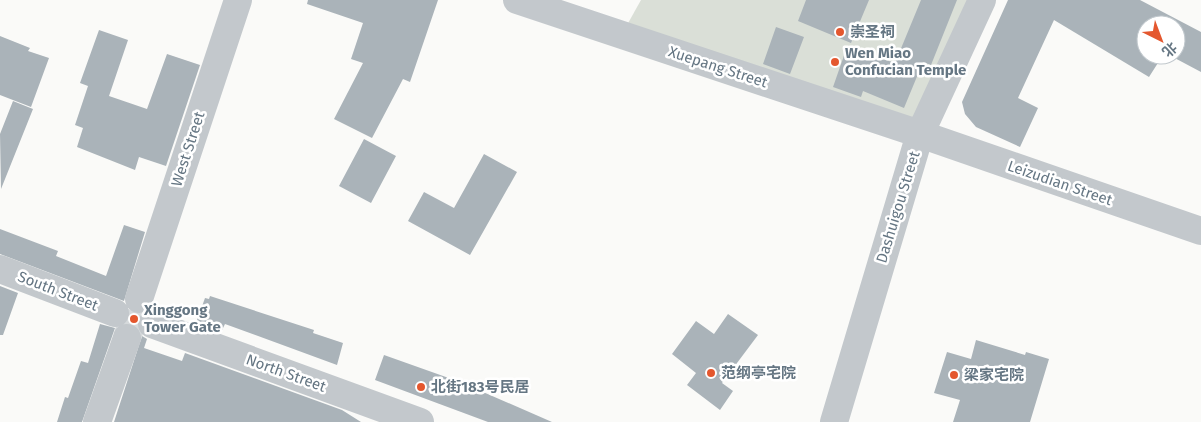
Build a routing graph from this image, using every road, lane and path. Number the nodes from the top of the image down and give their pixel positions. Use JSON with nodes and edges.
{"nodes":[{"id":1,"x":238,"y":0,"type":"edge"},
{"id":2,"x":517,"y":0,"type":"edge"},
{"id":3,"x":982,"y":0,"type":"edge"},
{"id":4,"x":920,"y":134,"type":"junction"},
{"id":5,"x":1201,"y":231,"type":"edge"},
{"id":6,"x":0,"y":269,"type":"edge"},
{"id":7,"x":139,"y":299,"type":"tunnel mouth"},
{"id":8,"x":116,"y":313,"type":"dead end"},
{"id":9,"x":152,"y":324,"type":"dead end"},
{"id":10,"x":127,"y":338,"type":"tunnel mouth"},
{"id":11,"x":96,"y":422,"type":"edge"},
{"id":12,"x":420,"y":422,"type":"edge"},
{"id":13,"x":834,"y":422,"type":"edge"}],
"edges":[{"from":1,"to":7,"type":"street","name":"West Street"},
{"from":2,"to":4,"type":"street","name":"Xuepang Street"},
{"from":3,"to":4,"type":"street","name":"Dashuigou Street"},
{"from":4,"to":5,"type":"street","name":"Leizudian Street"},
{"from":4,"to":13,"type":"street","name":"Dashuigou Street"},
{"from":6,"to":8,"type":"street","name":"South Street"},
{"from":9,"to":12,"type":"street","name":"North Street"},
{"from":10,"to":11,"type":"street"}]}
